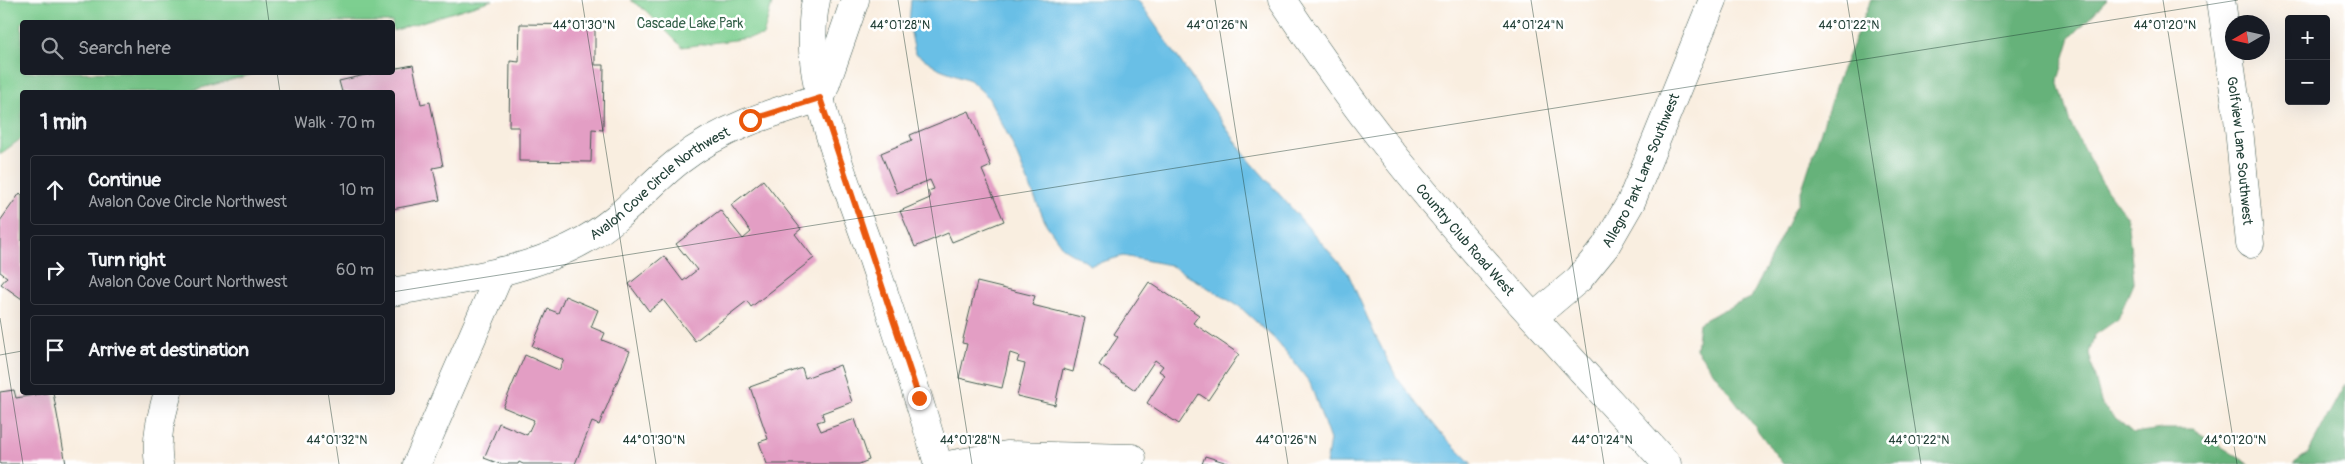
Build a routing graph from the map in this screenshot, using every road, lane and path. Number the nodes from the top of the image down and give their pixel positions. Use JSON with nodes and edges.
{"nodes":[{"id":1,"x":816,"y":0,"type":"edge"},
{"id":2,"x":855,"y":0,"type":"edge"},
{"id":3,"x":1282,"y":0,"type":"edge"},
{"id":4,"x":1713,"y":0,"type":"edge"},
{"id":5,"x":2221,"y":0,"type":"edge"},
{"id":6,"x":820,"y":98,"type":"junction"},
{"id":7,"x":2250,"y":244,"type":"dead end"},
{"id":8,"x":501,"y":271,"type":"junction"},
{"id":9,"x":395,"y":291,"type":"edge"},
{"id":10,"x":1534,"y":317,"type":"junction"},
{"id":11,"x":167,"y":395,"type":"edge"},
{"id":12,"x":1132,"y":458,"type":"dead end"},
{"id":13,"x":159,"y":464,"type":"edge"},
{"id":14,"x":417,"y":464,"type":"edge"},
{"id":15,"x":938,"y":464,"type":"edge"},
{"id":16,"x":952,"y":464,"type":"edge"},
{"id":17,"x":1667,"y":464,"type":"edge"}],
"edges":[{"from":1,"to":6,"type":"street"},
{"from":2,"to":6,"type":"street"},
{"from":3,"to":10,"type":"street","name":"Country Club Road West"},
{"from":4,"to":10,"type":"street","name":"Allegro Park Lane Southwest"},
{"from":5,"to":7,"type":"street","name":"Golfview Lane Southwest"},
{"from":6,"to":8,"type":"street","name":"Avalon Cove Circle Northwest"},
{"from":6,"to":15,"type":"street"},
{"from":8,"to":9,"type":"street","name":"Avalon Cove Circle Northwest"},
{"from":8,"to":14,"type":"street"},
{"from":10,"to":17,"type":"street","name":"Country Club Road West"},
{"from":11,"to":13,"type":"street"},
{"from":12,"to":16,"type":"street"}]}
